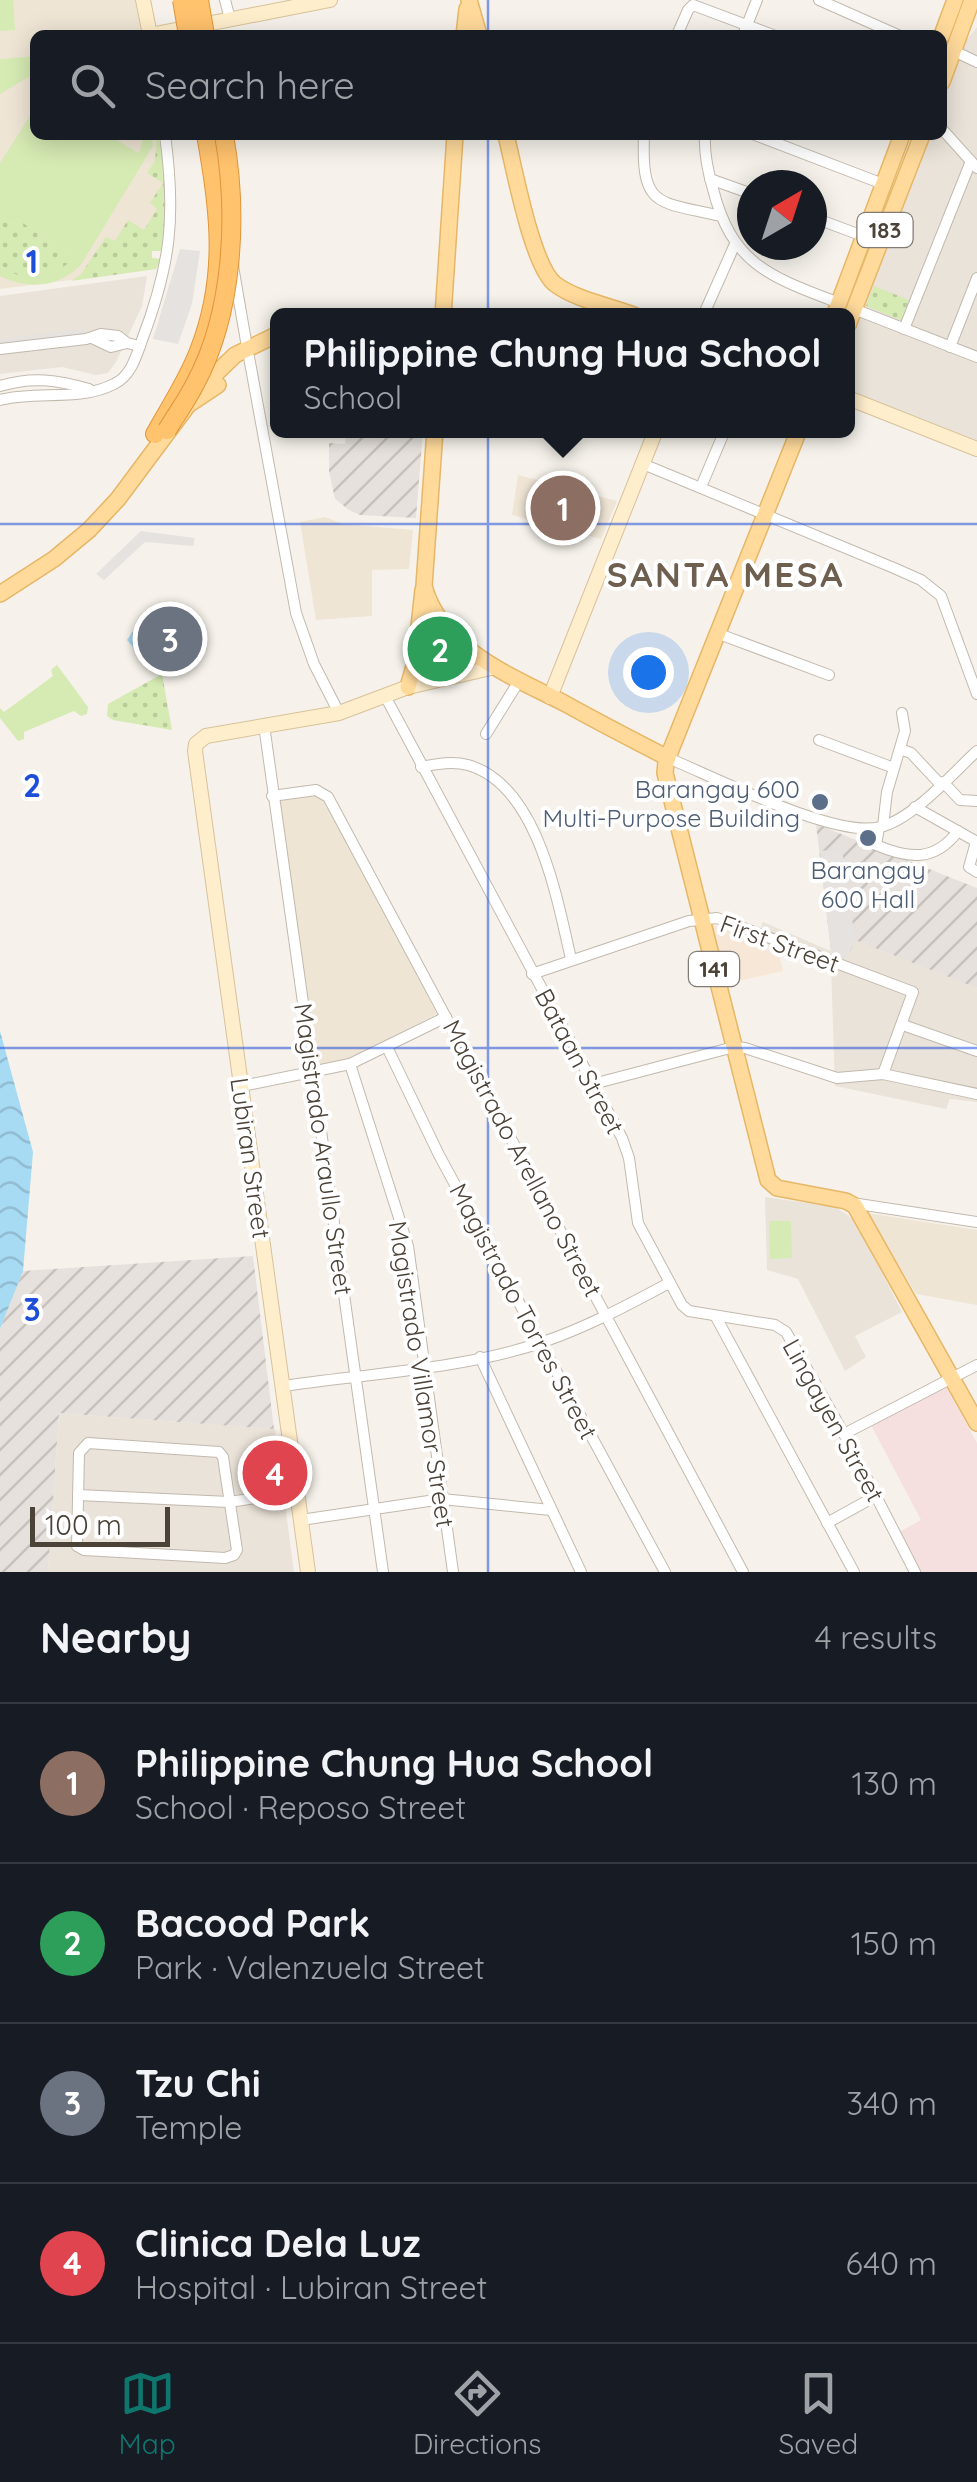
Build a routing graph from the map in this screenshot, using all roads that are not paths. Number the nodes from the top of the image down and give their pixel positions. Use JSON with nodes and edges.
{"nodes":[{"id":1,"x":143,"y":0,"type":"edge"},
{"id":2,"x":182,"y":0,"type":"edge"},
{"id":3,"x":198,"y":0,"type":"edge"},
{"id":4,"x":225,"y":0,"type":"edge"},
{"id":5,"x":330,"y":0,"type":"edge"},
{"id":6,"x":468,"y":0,"type":"edge"},
{"id":7,"x":757,"y":0,"type":"edge"},
{"id":8,"x":819,"y":0,"type":"edge"},
{"id":9,"x":944,"y":0,"type":"edge"},
{"id":10,"x":955,"y":0,"type":"edge"},
{"id":11,"x":972,"y":0,"type":"edge"},
{"id":12,"x":712,"y":5,"type":"edge"},
{"id":13,"x":977,"y":11,"type":"edge"},
{"id":14,"x":230,"y":19,"type":"junction"},
{"id":15,"x":945,"y":27,"type":"edge"},
{"id":16,"x":963,"y":28,"type":"junction"},
{"id":17,"x":149,"y":30,"type":"edge"},
{"id":18,"x":175,"y":30,"type":"edge"},
{"id":19,"x":187,"y":30,"type":"edge"},
{"id":20,"x":204,"y":30,"type":"edge"},
{"id":21,"x":465,"y":30,"type":"edge"},
{"id":22,"x":477,"y":30,"type":"edge"},
{"id":23,"x":679,"y":30,"type":"edge"},
{"id":24,"x":745,"y":30,"type":"edge"},
{"id":25,"x":887,"y":30,"type":"edge"},
{"id":26,"x":954,"y":51,"type":"junction"},
{"id":27,"x":977,"y":62,"type":"edge"},
{"id":28,"x":947,"y":69,"type":"edge"},
{"id":29,"x":947,"y":134,"type":"edge"},
{"id":30,"x":166,"y":140,"type":"edge"},
{"id":31,"x":207,"y":140,"type":"edge"},
{"id":32,"x":225,"y":140,"type":"edge"},
{"id":33,"x":455,"y":140,"type":"edge"},
{"id":34,"x":507,"y":140,"type":"edge"},
{"id":35,"x":644,"y":140,"type":"edge"},
{"id":36,"x":706,"y":140,"type":"edge"},
{"id":37,"x":768,"y":140,"type":"edge"},
{"id":38,"x":897,"y":140,"type":"edge"},
{"id":39,"x":920,"y":140,"type":"edge"},
{"id":40,"x":974,"y":164,"type":"edge"},
{"id":41,"x":710,"y":178,"type":"junction"},
{"id":42,"x":883,"y":184,"type":"junction"},
{"id":43,"x":737,"y":188,"type":"edge"},
{"id":44,"x":221,"y":196,"type":"dead end"},
{"id":45,"x":720,"y":216,"type":"junction"},
{"id":46,"x":827,"y":223,"type":"edge"},
{"id":47,"x":863,"y":236,"type":"junction"},
{"id":48,"x":735,"y":244,"type":"junction"},
{"id":49,"x":977,"y":278,"type":"edge"},
{"id":50,"x":444,"y":308,"type":"edge"},
{"id":51,"x":614,"y":308,"type":"edge"},
{"id":52,"x":707,"y":308,"type":"edge"},
{"id":53,"x":840,"y":308,"type":"edge"},
{"id":54,"x":842,"y":308,"type":"edge"},
{"id":55,"x":842,"y":308,"type":"edge"},
{"id":56,"x":855,"y":313,"type":"edge"},
{"id":57,"x":904,"y":330,"type":"junction"},
{"id":58,"x":270,"y":339,"type":"edge"},
{"id":59,"x":270,"y":345,"type":"edge"},
{"id":60,"x":140,"y":346,"type":"junction"},
{"id":61,"x":950,"y":347,"type":"junction"},
{"id":62,"x":0,"y":349,"type":"edge"},
{"id":63,"x":248,"y":352,"type":"junction"},
{"id":64,"x":977,"y":357,"type":"edge"},
{"id":65,"x":0,"y":386,"type":"edge"},
{"id":66,"x":94,"y":391,"type":"junction"},
{"id":67,"x":0,"y":400,"type":"edge"},
{"id":68,"x":855,"y":401,"type":"edge"},
{"id":69,"x":193,"y":407,"type":"junction"},
{"id":70,"x":435,"y":438,"type":"edge"},
{"id":71,"x":653,"y":438,"type":"edge"},
{"id":72,"x":721,"y":438,"type":"edge"},
{"id":73,"x":796,"y":438,"type":"edge"},
{"id":74,"x":977,"y":449,"type":"edge"},
{"id":75,"x":643,"y":464,"type":"junction"},
{"id":76,"x":701,"y":488,"type":"junction"},
{"id":77,"x":765,"y":514,"type":"junction"},
{"id":78,"x":424,"y":586,"type":"junction"},
{"id":79,"x":0,"y":594,"type":"edge"},
{"id":80,"x":718,"y":634,"type":"junction"},
{"id":81,"x":494,"y":668,"type":"junction"},
{"id":82,"x":829,"y":675,"type":"dead end"},
{"id":83,"x":519,"y":681,"type":"junction"},
{"id":84,"x":408,"y":686,"type":"junction"},
{"id":85,"x":977,"y":694,"type":"edge"},
{"id":86,"x":385,"y":696,"type":"junction"},
{"id":87,"x":550,"y":696,"type":"junction"},
{"id":88,"x":339,"y":713,"type":"junction"},
{"id":89,"x":902,"y":713,"type":"dead end"},
{"id":90,"x":264,"y":726,"type":"junction"},
{"id":91,"x":486,"y":734,"type":"dead end"},
{"id":92,"x":819,"y":740,"type":"dead end"},
{"id":93,"x":900,"y":749,"type":"junction"},
{"id":94,"x":977,"y":752,"type":"edge"},
{"id":95,"x":668,"y":758,"type":"junction"},
{"id":96,"x":421,"y":767,"type":"junction"},
{"id":97,"x":894,"y":768,"type":"junction"},
{"id":98,"x":942,"y":783,"type":"junction"},
{"id":99,"x":272,"y":796,"type":"junction"},
{"id":100,"x":977,"y":801,"type":"edge"},
{"id":101,"x":915,"y":807,"type":"junction"},
{"id":102,"x":881,"y":827,"type":"junction"},
{"id":103,"x":958,"y":830,"type":"junction"},
{"id":104,"x":977,"y":842,"type":"edge"},
{"id":105,"x":977,"y":872,"type":"edge"},
{"id":106,"x":701,"y":919,"type":"junction"},
{"id":107,"x":572,"y":959,"type":"junction"},
{"id":108,"x":532,"y":974,"type":"junction"},
{"id":109,"x":446,"y":1017,"type":"junction"},
{"id":110,"x":903,"y":1026,"type":"junction"},
{"id":111,"x":387,"y":1047,"type":"junction"},
{"id":112,"x":734,"y":1047,"type":"junction"},
{"id":113,"x":977,"y":1052,"type":"edge"},
{"id":114,"x":350,"y":1064,"type":"junction"},
{"id":115,"x":313,"y":1073,"type":"junction"},
{"id":116,"x":883,"y":1074,"type":"junction"},
{"id":117,"x":594,"y":1084,"type":"junction"},
{"id":118,"x":242,"y":1086,"type":"junction"},
{"id":119,"x":977,"y":1094,"type":"edge"},
{"id":120,"x":852,"y":1203,"type":"junction"},
{"id":121,"x":977,"y":1222,"type":"edge"},
{"id":122,"x":669,"y":1282,"type":"junction"},
{"id":123,"x":608,"y":1316,"type":"junction"},
{"id":124,"x":716,"y":1317,"type":"junction"},
{"id":125,"x":541,"y":1343,"type":"junction"},
{"id":126,"x":480,"y":1358,"type":"junction"},
{"id":127,"x":977,"y":1365,"type":"edge"},
{"id":128,"x":426,"y":1366,"type":"junction"},
{"id":129,"x":358,"y":1376,"type":"junction"},
{"id":130,"x":951,"y":1376,"type":"junction"},
{"id":131,"x":283,"y":1386,"type":"junction"},
{"id":132,"x":977,"y":1423,"type":"edge"},
{"id":133,"x":844,"y":1434,"type":"junction"},
{"id":134,"x":298,"y":1492,"type":"junction"},
{"id":135,"x":78,"y":1495,"type":"junction"},
{"id":136,"x":876,"y":1496,"type":"junction"},
{"id":137,"x":442,"y":1499,"type":"junction"},
{"id":138,"x":230,"y":1502,"type":"junction"},
{"id":139,"x":373,"y":1508,"type":"junction"},
{"id":140,"x":551,"y":1510,"type":"junction"},
{"id":141,"x":301,"y":1520,"type":"junction"},
{"id":142,"x":827,"y":1523,"type":"junction"},
{"id":143,"x":308,"y":1572,"type":"edge"},
{"id":144,"x":383,"y":1572,"type":"edge"},
{"id":145,"x":453,"y":1572,"type":"edge"},
{"id":146,"x":581,"y":1572,"type":"edge"},
{"id":147,"x":665,"y":1572,"type":"edge"},
{"id":148,"x":743,"y":1572,"type":"edge"},
{"id":149,"x":854,"y":1572,"type":"edge"},
{"id":150,"x":916,"y":1572,"type":"edge"}],
"edges":[{"from":1,"to":17,"type":"main road"},
{"from":2,"to":19,"type":"highway","bridge":true},
{"from":3,"to":20,"type":"highway","bridge":true},
{"from":4,"to":14,"type":"street"},
{"from":5,"to":14,"type":"main road"},
{"from":6,"to":21,"type":"main road"},
{"from":6,"to":22,"type":"main road"},
{"from":7,"to":24,"type":"street"},
{"from":8,"to":25,"type":"street"},
{"from":9,"to":15,"type":"main road"},
{"from":10,"to":15,"type":"main road"},
{"from":11,"to":16,"type":"main road"},
{"from":12,"to":23,"type":"street"},
{"from":12,"to":24,"type":"street"},
{"from":13,"to":16,"type":"main road"},
{"from":14,"to":18,"type":"main road"},
{"from":16,"to":26,"type":"main road"},
{"from":26,"to":27,"type":"street"},
{"from":26,"to":28,"type":"main road"},
{"from":29,"to":40,"type":"street"},
{"from":30,"to":60,"type":"street"},
{"from":31,"to":32,"type":"highway","bridge":true},
{"from":33,"to":50,"type":"main road"},
{"from":34,"to":51,"type":"main road"},
{"from":35,"to":45,"type":"street"},
{"from":36,"to":41,"type":"street"},
{"from":37,"to":42,"type":"street"},
{"from":38,"to":42,"type":"main road","number":"183"},
{"from":39,"to":54,"type":"main road","number":"183"},
{"from":40,"to":57,"type":"street"},
{"from":41,"to":43,"type":"street"},
{"from":41,"to":45,"type":"street"},
{"from":42,"to":47,"type":"main road","number":"183"},
{"from":44,"to":63,"type":"street"},
{"from":45,"to":48,"type":"street"},
{"from":46,"to":47,"type":"street"},
{"from":47,"to":55,"type":"main road","number":"183"},
{"from":48,"to":52,"type":"street"},
{"from":48,"to":53,"type":"street"},
{"from":49,"to":61,"type":"street"},
{"from":56,"to":57,"type":"street"},
{"from":57,"to":61,"type":"street"},
{"from":58,"to":63,"type":"main road"},
{"from":59,"to":63,"type":"main road"},
{"from":60,"to":62,"type":"street"},
{"from":60,"to":66,"type":"street"},
{"from":61,"to":64,"type":"street"},
{"from":63,"to":69,"type":"main road"},
{"from":63,"to":69,"type":"main road"},
{"from":63,"to":88,"type":"street"},
{"from":65,"to":66,"type":"street"},
{"from":66,"to":67,"type":"street"},
{"from":68,"to":74,"type":"main road"},
{"from":69,"to":79,"type":"main road"},
{"from":70,"to":78,"type":"main road"},
{"from":71,"to":75,"type":"main road"},
{"from":72,"to":76,"type":"street"},
{"from":73,"to":77,"type":"main road"},
{"from":75,"to":76,"type":"street"},
{"from":75,"to":87,"type":"main road"},
{"from":76,"to":77,"type":"street"},
{"from":77,"to":80,"type":"main road"},
{"from":77,"to":85,"type":"street"},
{"from":78,"to":81,"type":"main road"},
{"from":78,"to":84,"type":"main road"},
{"from":80,"to":82,"type":"street"},
{"from":80,"to":95,"type":"main road"},
{"from":81,"to":83,"type":"main road"},
{"from":81,"to":84,"type":"main road"},
{"from":83,"to":87,"type":"main road"},
{"from":83,"to":91,"type":"street"},
{"from":84,"to":86,"type":"main road"},
{"from":86,"to":88,"type":"main road"},
{"from":86,"to":96,"type":"street","name":"Bataan Street"},
{"from":87,"to":95,"type":"main road"},
{"from":88,"to":90,"type":"main road"},
{"from":89,"to":93,"type":"street"},
{"from":90,"to":99,"type":"street","name":"Magistrado Araullo Street"},
{"from":90,"to":118,"type":"main road","name":"Lubiran Street"},
{"from":92,"to":97,"type":"street"},
{"from":93,"to":97,"type":"street"},
{"from":93,"to":98,"type":"street"},
{"from":94,"to":98,"type":"street"},
{"from":95,"to":102,"type":"street"},
{"from":95,"to":106,"type":"main road","number":"141"},
{"from":96,"to":107,"type":"street"},
{"from":96,"to":108,"type":"street","name":"Bataan Street"},
{"from":97,"to":102,"type":"street"},
{"from":98,"to":100,"type":"street"},
{"from":98,"to":101,"type":"street"},
{"from":99,"to":109,"type":"street","name":"Magistrado Arellano Street"},
{"from":99,"to":115,"type":"street","name":"Magistrado Araullo Street"},
{"from":101,"to":102,"type":"street"},
{"from":101,"to":103,"type":"street"},
{"from":102,"to":103,"type":"street"},
{"from":103,"to":104,"type":"street"},
{"from":104,"to":105,"type":"street"},
{"from":106,"to":107,"type":"street","name":"First Street"},
{"from":106,"to":110,"type":"street","name":"First Street"},
{"from":106,"to":112,"type":"main road","number":"141"},
{"from":107,"to":108,"type":"street","name":"First Street"},
{"from":108,"to":117,"type":"street","name":"Bataan Street"},
{"from":109,"to":111,"type":"street"},
{"from":109,"to":123,"type":"street","name":"Magistrado Arellano Street"},
{"from":110,"to":113,"type":"street"},
{"from":110,"to":116,"type":"street"},
{"from":111,"to":114,"type":"street"},
{"from":111,"to":125,"type":"street","name":"Magistrado Torres Street"},
{"from":112,"to":116,"type":"street"},
{"from":112,"to":117,"type":"street"},
{"from":112,"to":120,"type":"main road","number":"141"},
{"from":114,"to":115,"type":"street"},
{"from":114,"to":128,"type":"street","name":"Magistrado Villamor Street"},
{"from":115,"to":118,"type":"street"},
{"from":115,"to":129,"type":"street","name":"Magistrado Araullo Street"},
{"from":116,"to":119,"type":"street"},
{"from":117,"to":122,"type":"street","name":"Bataan Street"},
{"from":118,"to":131,"type":"main road","name":"Lubiran Street"},
{"from":120,"to":121,"type":"street"},
{"from":120,"to":130,"type":"main road"},
{"from":122,"to":123,"type":"street"},
{"from":122,"to":124,"type":"street","name":"Bataan Street"},
{"from":123,"to":125,"type":"street"},
{"from":123,"to":148,"type":"street","name":"Magistrado Arellano Street"},
{"from":124,"to":133,"type":"street","name":"Lingayen Street"},
{"from":124,"to":142,"type":"street"},
{"from":125,"to":126,"type":"street"},
{"from":125,"to":147,"type":"street","name":"Magistrado Torres Street"},
{"from":126,"to":128,"type":"street"},
{"from":126,"to":140,"type":"street"},
{"from":127,"to":130,"type":"street"},
{"from":128,"to":129,"type":"street"},
{"from":128,"to":137,"type":"street","name":"Magistrado Villamor Street"},
{"from":129,"to":131,"type":"street"},
{"from":129,"to":139,"type":"street","name":"Magistrado Araullo Street"},
{"from":130,"to":132,"type":"main road"},
{"from":130,"to":133,"type":"street"},
{"from":131,"to":134,"type":"main road","name":"Lubiran Street"},
{"from":133,"to":136,"type":"street","name":"Lingayen Street"},
{"from":134,"to":138,"type":"street"},
{"from":134,"to":141,"type":"main road","name":"Lubiran Street"},
{"from":135,"to":138,"type":"street"},
{"from":135,"to":138,"type":"street"},
{"from":135,"to":138,"type":"street"},
{"from":136,"to":142,"type":"street"},
{"from":136,"to":150,"type":"street","name":"Lingayen Street"},
{"from":137,"to":139,"type":"street"},
{"from":137,"to":140,"type":"street"},
{"from":137,"to":145,"type":"street","name":"Magistrado Villamor Street"},
{"from":139,"to":141,"type":"street"},
{"from":139,"to":144,"type":"street","name":"Magistrado Araullo Street"},
{"from":140,"to":146,"type":"street"},
{"from":141,"to":143,"type":"main road","name":"Lubiran Street"},
{"from":142,"to":149,"type":"street"}]}
